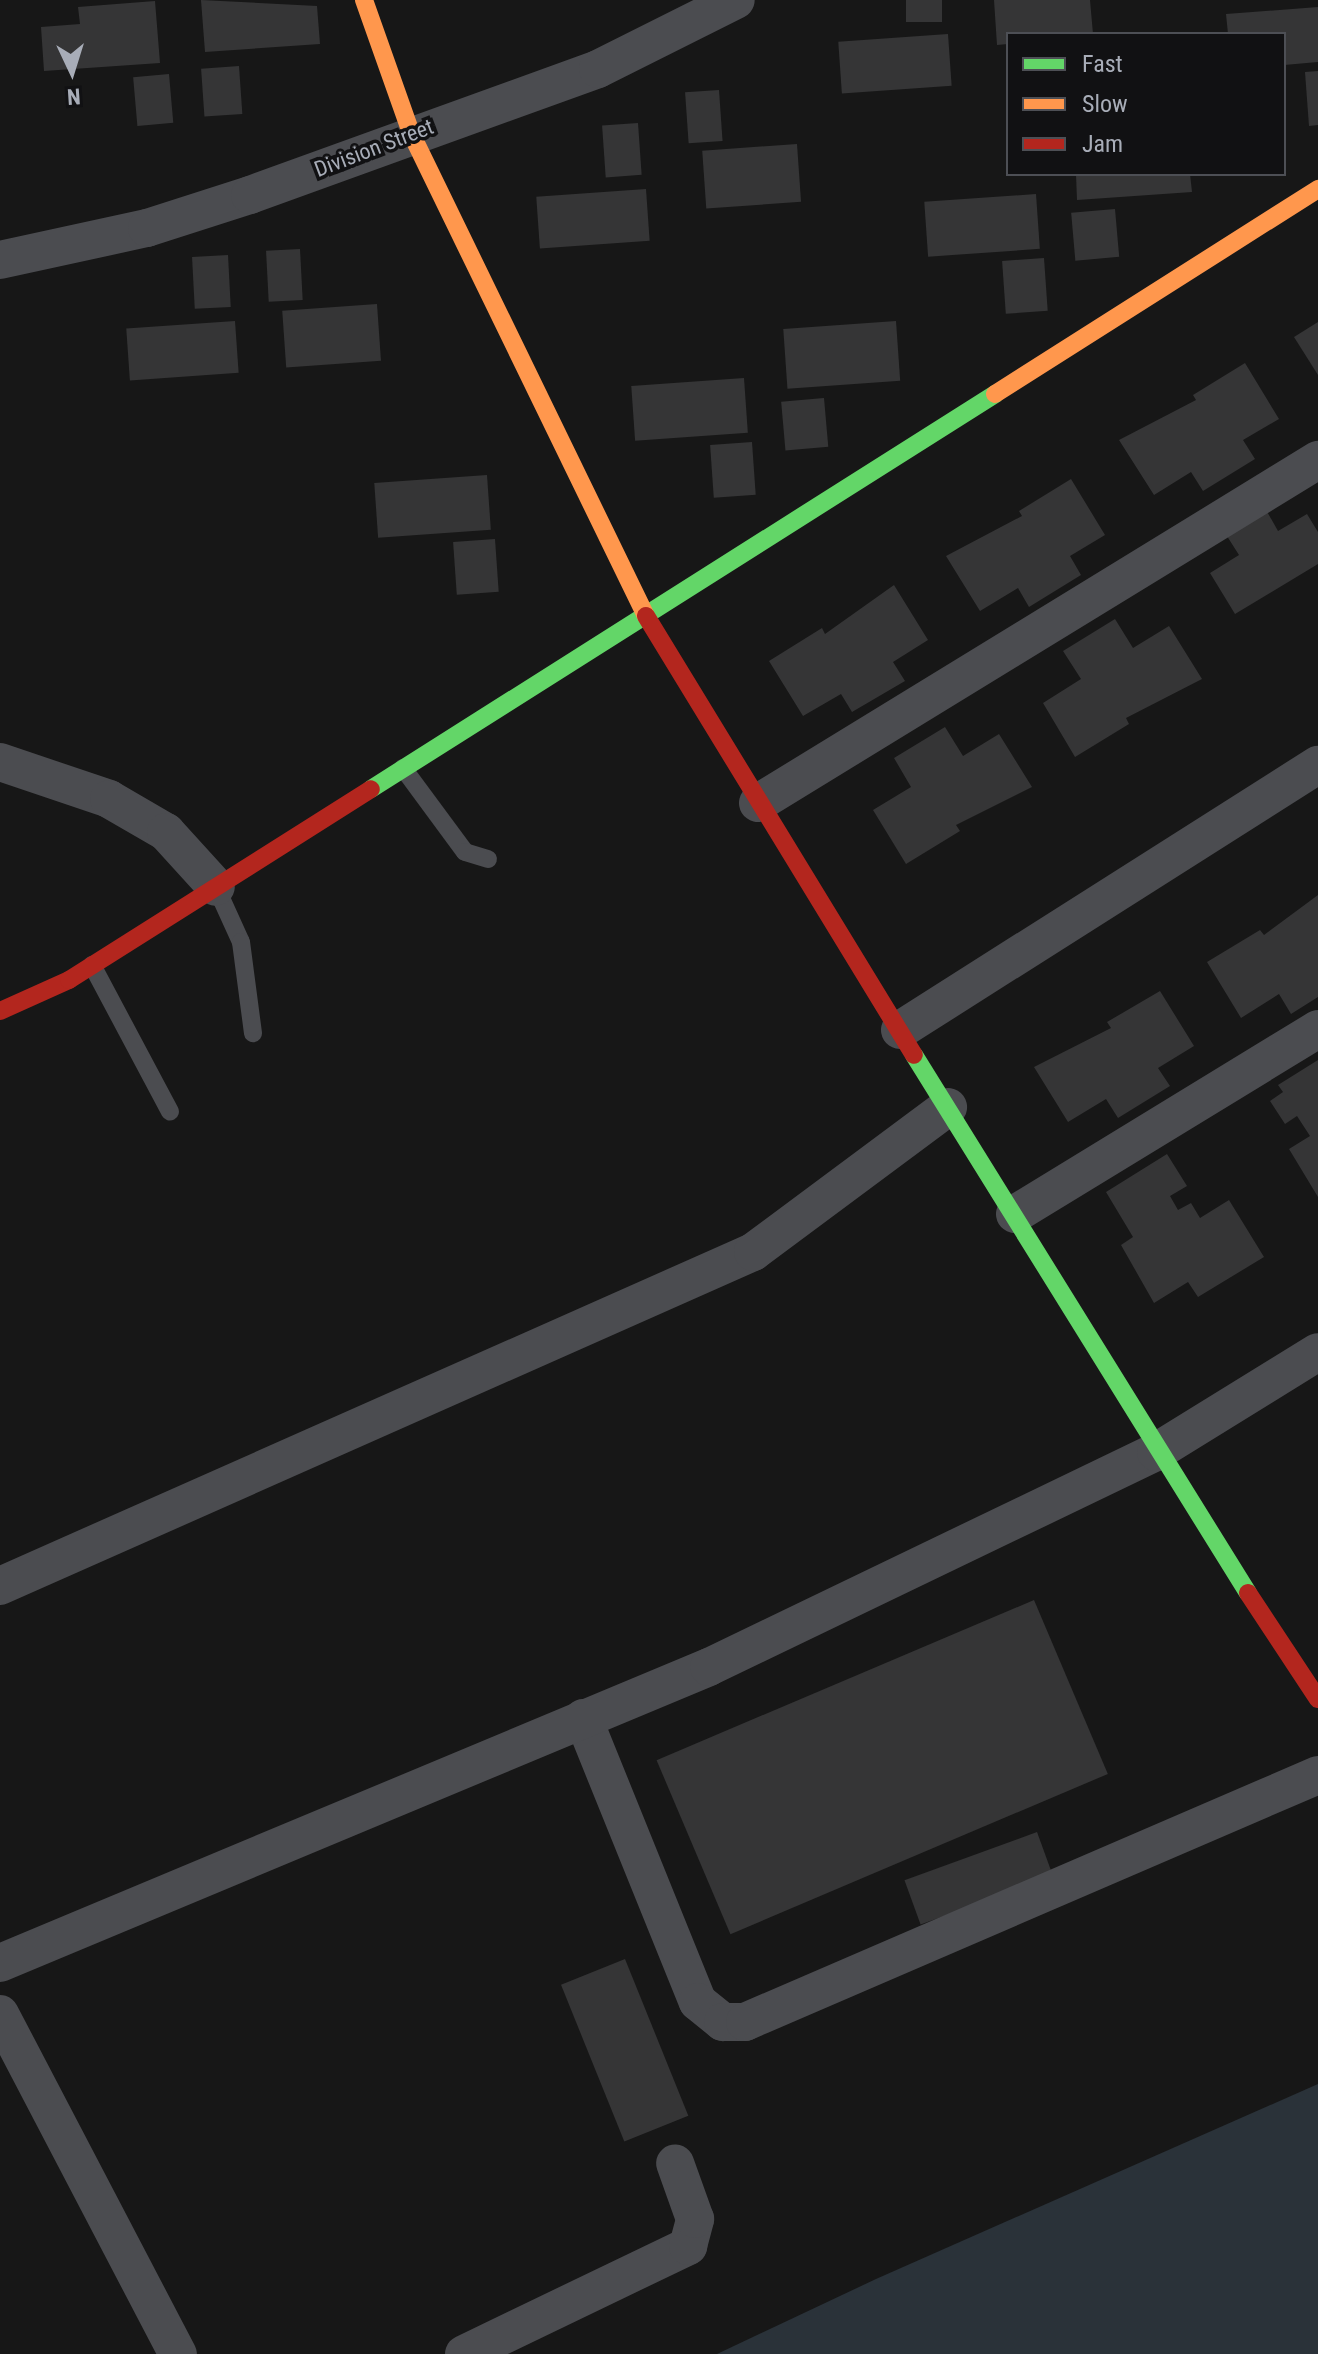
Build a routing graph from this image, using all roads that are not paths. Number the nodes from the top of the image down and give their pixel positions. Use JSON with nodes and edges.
{"nodes":[{"id":1,"x":364,"y":0,"type":"edge"},
{"id":2,"x":736,"y":0,"type":"edge"},
{"id":3,"x":411,"y":133,"type":"junction"},
{"id":4,"x":1318,"y":189,"type":"edge"},
{"id":5,"x":0,"y":260,"type":"edge"},
{"id":6,"x":1318,"y":460,"type":"edge"},
{"id":7,"x":646,"y":615,"type":"junction"},
{"id":8,"x":0,"y":762,"type":"edge"},
{"id":9,"x":1318,"y":765,"type":"edge"},
{"id":10,"x":403,"y":768,"type":"junction"},
{"id":11,"x":758,"y":803,"type":"junction"},
{"id":12,"x":488,"y":859,"type":"dead end"},
{"id":13,"x":216,"y":887,"type":"junction"},
{"id":14,"x":92,"y":965,"type":"junction"},
{"id":15,"x":0,"y":1011,"type":"edge"},
{"id":16,"x":1318,"y":1029,"type":"edge"},
{"id":17,"x":900,"y":1030,"type":"junction"},
{"id":18,"x":253,"y":1033,"type":"dead end"},
{"id":19,"x":948,"y":1107,"type":"junction"},
{"id":20,"x":170,"y":1112,"type":"dead end"},
{"id":21,"x":1015,"y":1214,"type":"junction"},
{"id":22,"x":1318,"y":1352,"type":"edge"},
{"id":23,"x":1156,"y":1452,"type":"junction"},
{"id":24,"x":0,"y":1586,"type":"edge"},
{"id":25,"x":1315,"y":1688,"type":"edge"},
{"id":26,"x":583,"y":1718,"type":"junction"},
{"id":27,"x":1318,"y":1775,"type":"edge"},
{"id":28,"x":0,"y":1963,"type":"edge"},
{"id":29,"x":0,"y":2014,"type":"edge"},
{"id":30,"x":675,"y":2163,"type":"dead end"},
{"id":31,"x":178,"y":2354,"type":"edge"},
{"id":32,"x":464,"y":2354,"type":"edge"}],
"edges":[{"from":1,"to":3,"type":"street"},
{"from":2,"to":3,"type":"street","name":"Division Street"},
{"from":3,"to":5,"type":"street","name":"Division Street"},
{"from":3,"to":7,"type":"street"},
{"from":4,"to":7,"type":"street"},
{"from":6,"to":11,"type":"street"},
{"from":7,"to":10,"type":"street"},
{"from":7,"to":11,"type":"street"},
{"from":8,"to":13,"type":"street"},
{"from":9,"to":17,"type":"street"},
{"from":10,"to":12,"type":"lane"},
{"from":10,"to":13,"type":"street"},
{"from":11,"to":17,"type":"street"},
{"from":13,"to":14,"type":"street"},
{"from":13,"to":18,"type":"lane"},
{"from":14,"to":15,"type":"street"},
{"from":14,"to":20,"type":"lane"},
{"from":16,"to":21,"type":"street"},
{"from":17,"to":19,"type":"street"},
{"from":19,"to":21,"type":"street"},
{"from":19,"to":24,"type":"street"},
{"from":21,"to":23,"type":"street"},
{"from":22,"to":23,"type":"street"},
{"from":23,"to":25,"type":"street"},
{"from":23,"to":26,"type":"street"},
{"from":26,"to":27,"type":"street"},
{"from":26,"to":28,"type":"street"},
{"from":29,"to":31,"type":"street"},
{"from":30,"to":32,"type":"street"}]}
